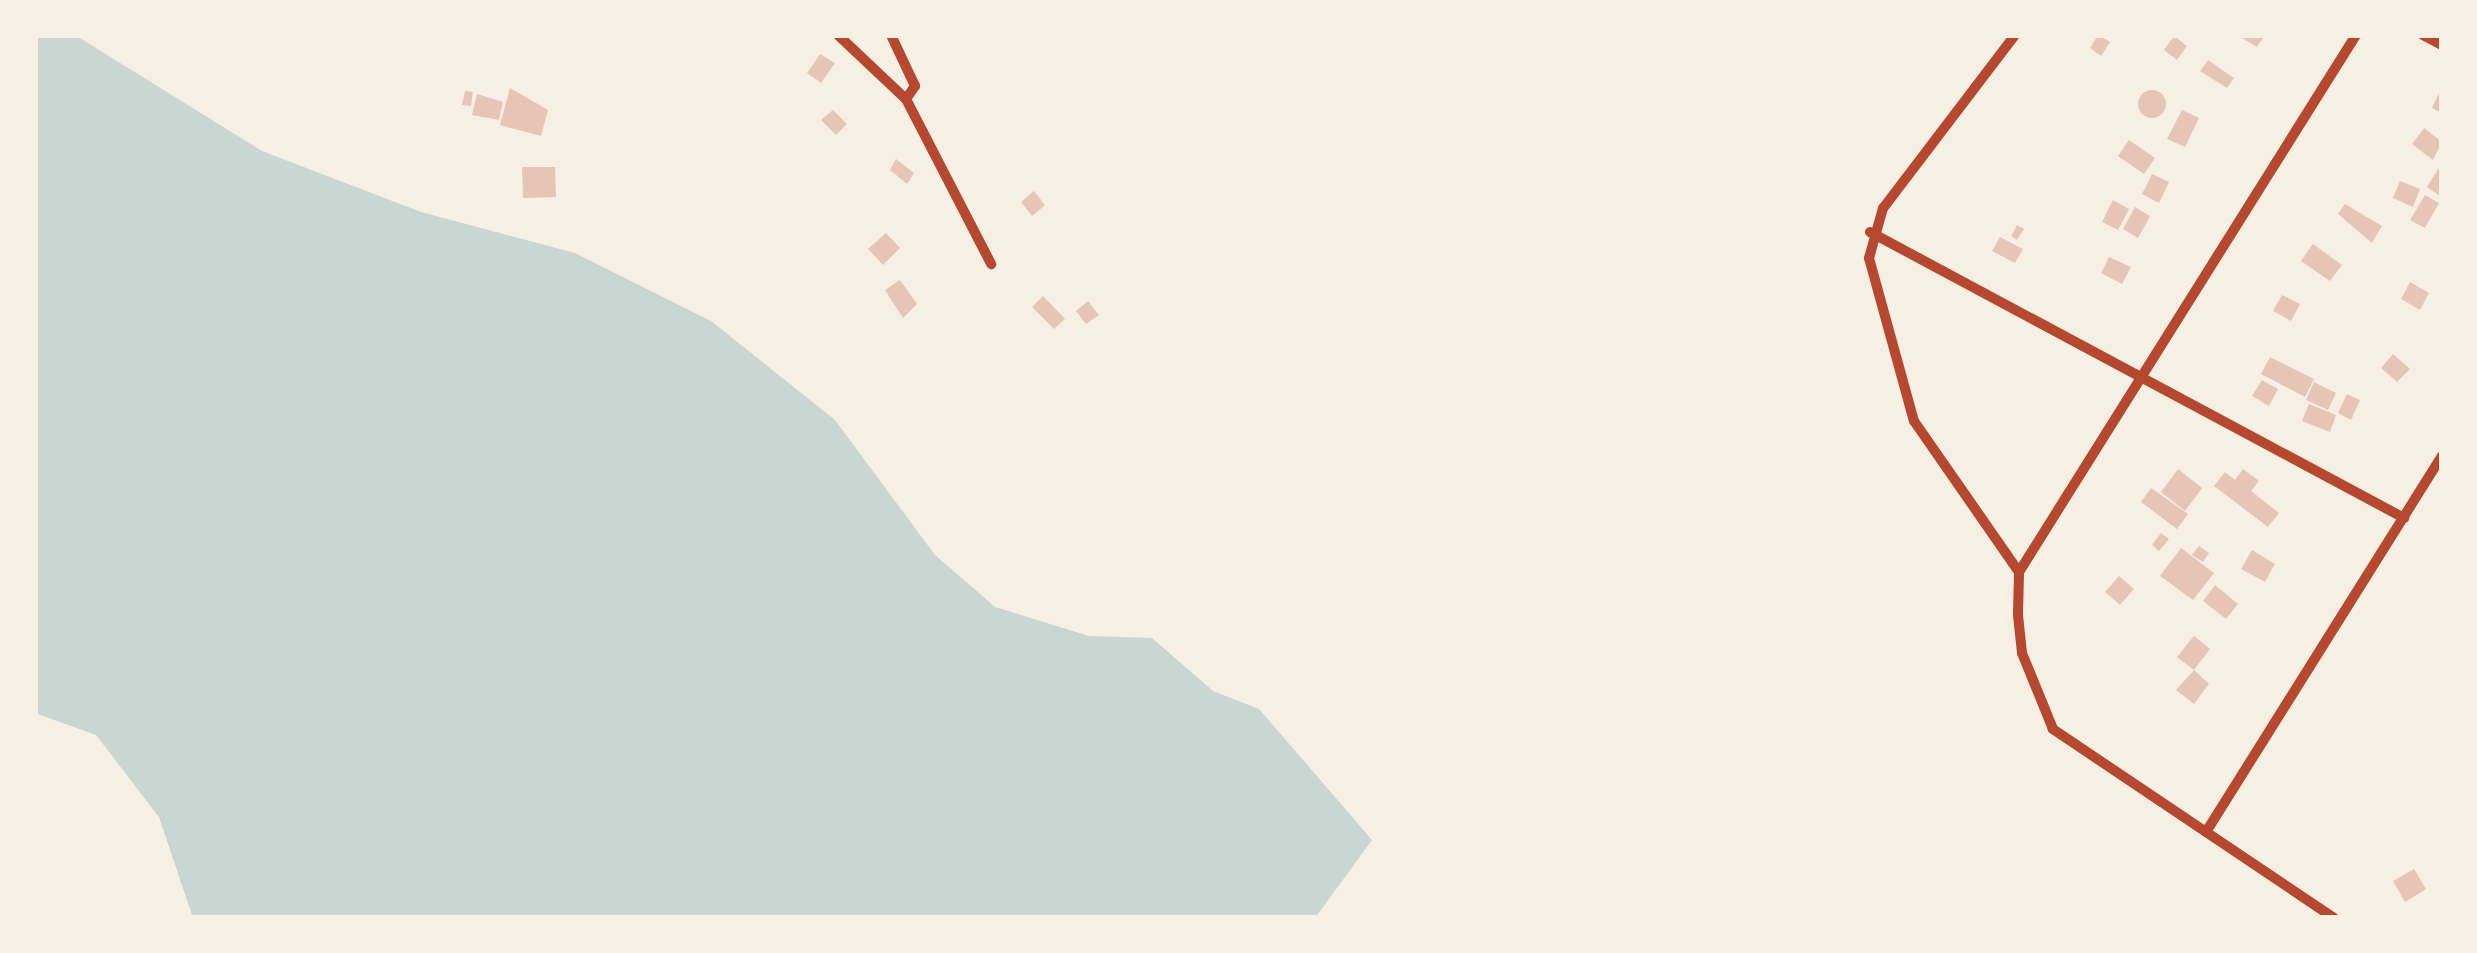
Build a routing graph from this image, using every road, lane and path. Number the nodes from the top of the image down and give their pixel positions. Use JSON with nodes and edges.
{"nodes":[{"id":1,"x":838,"y":35,"type":"edge"},
{"id":2,"x":891,"y":35,"type":"edge"},
{"id":3,"x":2015,"y":35,"type":"edge"},
{"id":4,"x":2356,"y":35,"type":"edge"},
{"id":5,"x":2423,"y":35,"type":"edge"},
{"id":6,"x":2442,"y":45,"type":"edge"},
{"id":7,"x":906,"y":99,"type":"junction"},
{"id":8,"x":1870,"y":232,"type":"junction"},
{"id":9,"x":991,"y":264,"type":"dead end"},
{"id":10,"x":2147,"y":374,"type":"junction"},
{"id":11,"x":2442,"y":456,"type":"edge"},
{"id":12,"x":2404,"y":518,"type":"junction"},
{"id":13,"x":2020,"y":572,"type":"junction"},
{"id":14,"x":2206,"y":832,"type":"junction"},
{"id":15,"x":2334,"y":918,"type":"edge"}],
"edges":[{"from":1,"to":7,"type":"street"},
{"from":2,"to":7,"type":"street"},
{"from":3,"to":8,"type":"street"},
{"from":4,"to":10,"type":"street"},
{"from":5,"to":6,"type":"street"},
{"from":7,"to":9,"type":"street"},
{"from":8,"to":10,"type":"street"},
{"from":8,"to":13,"type":"street"},
{"from":10,"to":12,"type":"street"},
{"from":10,"to":13,"type":"street"},
{"from":11,"to":12,"type":"street"},
{"from":12,"to":14,"type":"street"},
{"from":13,"to":14,"type":"street"},
{"from":14,"to":15,"type":"street"}]}
